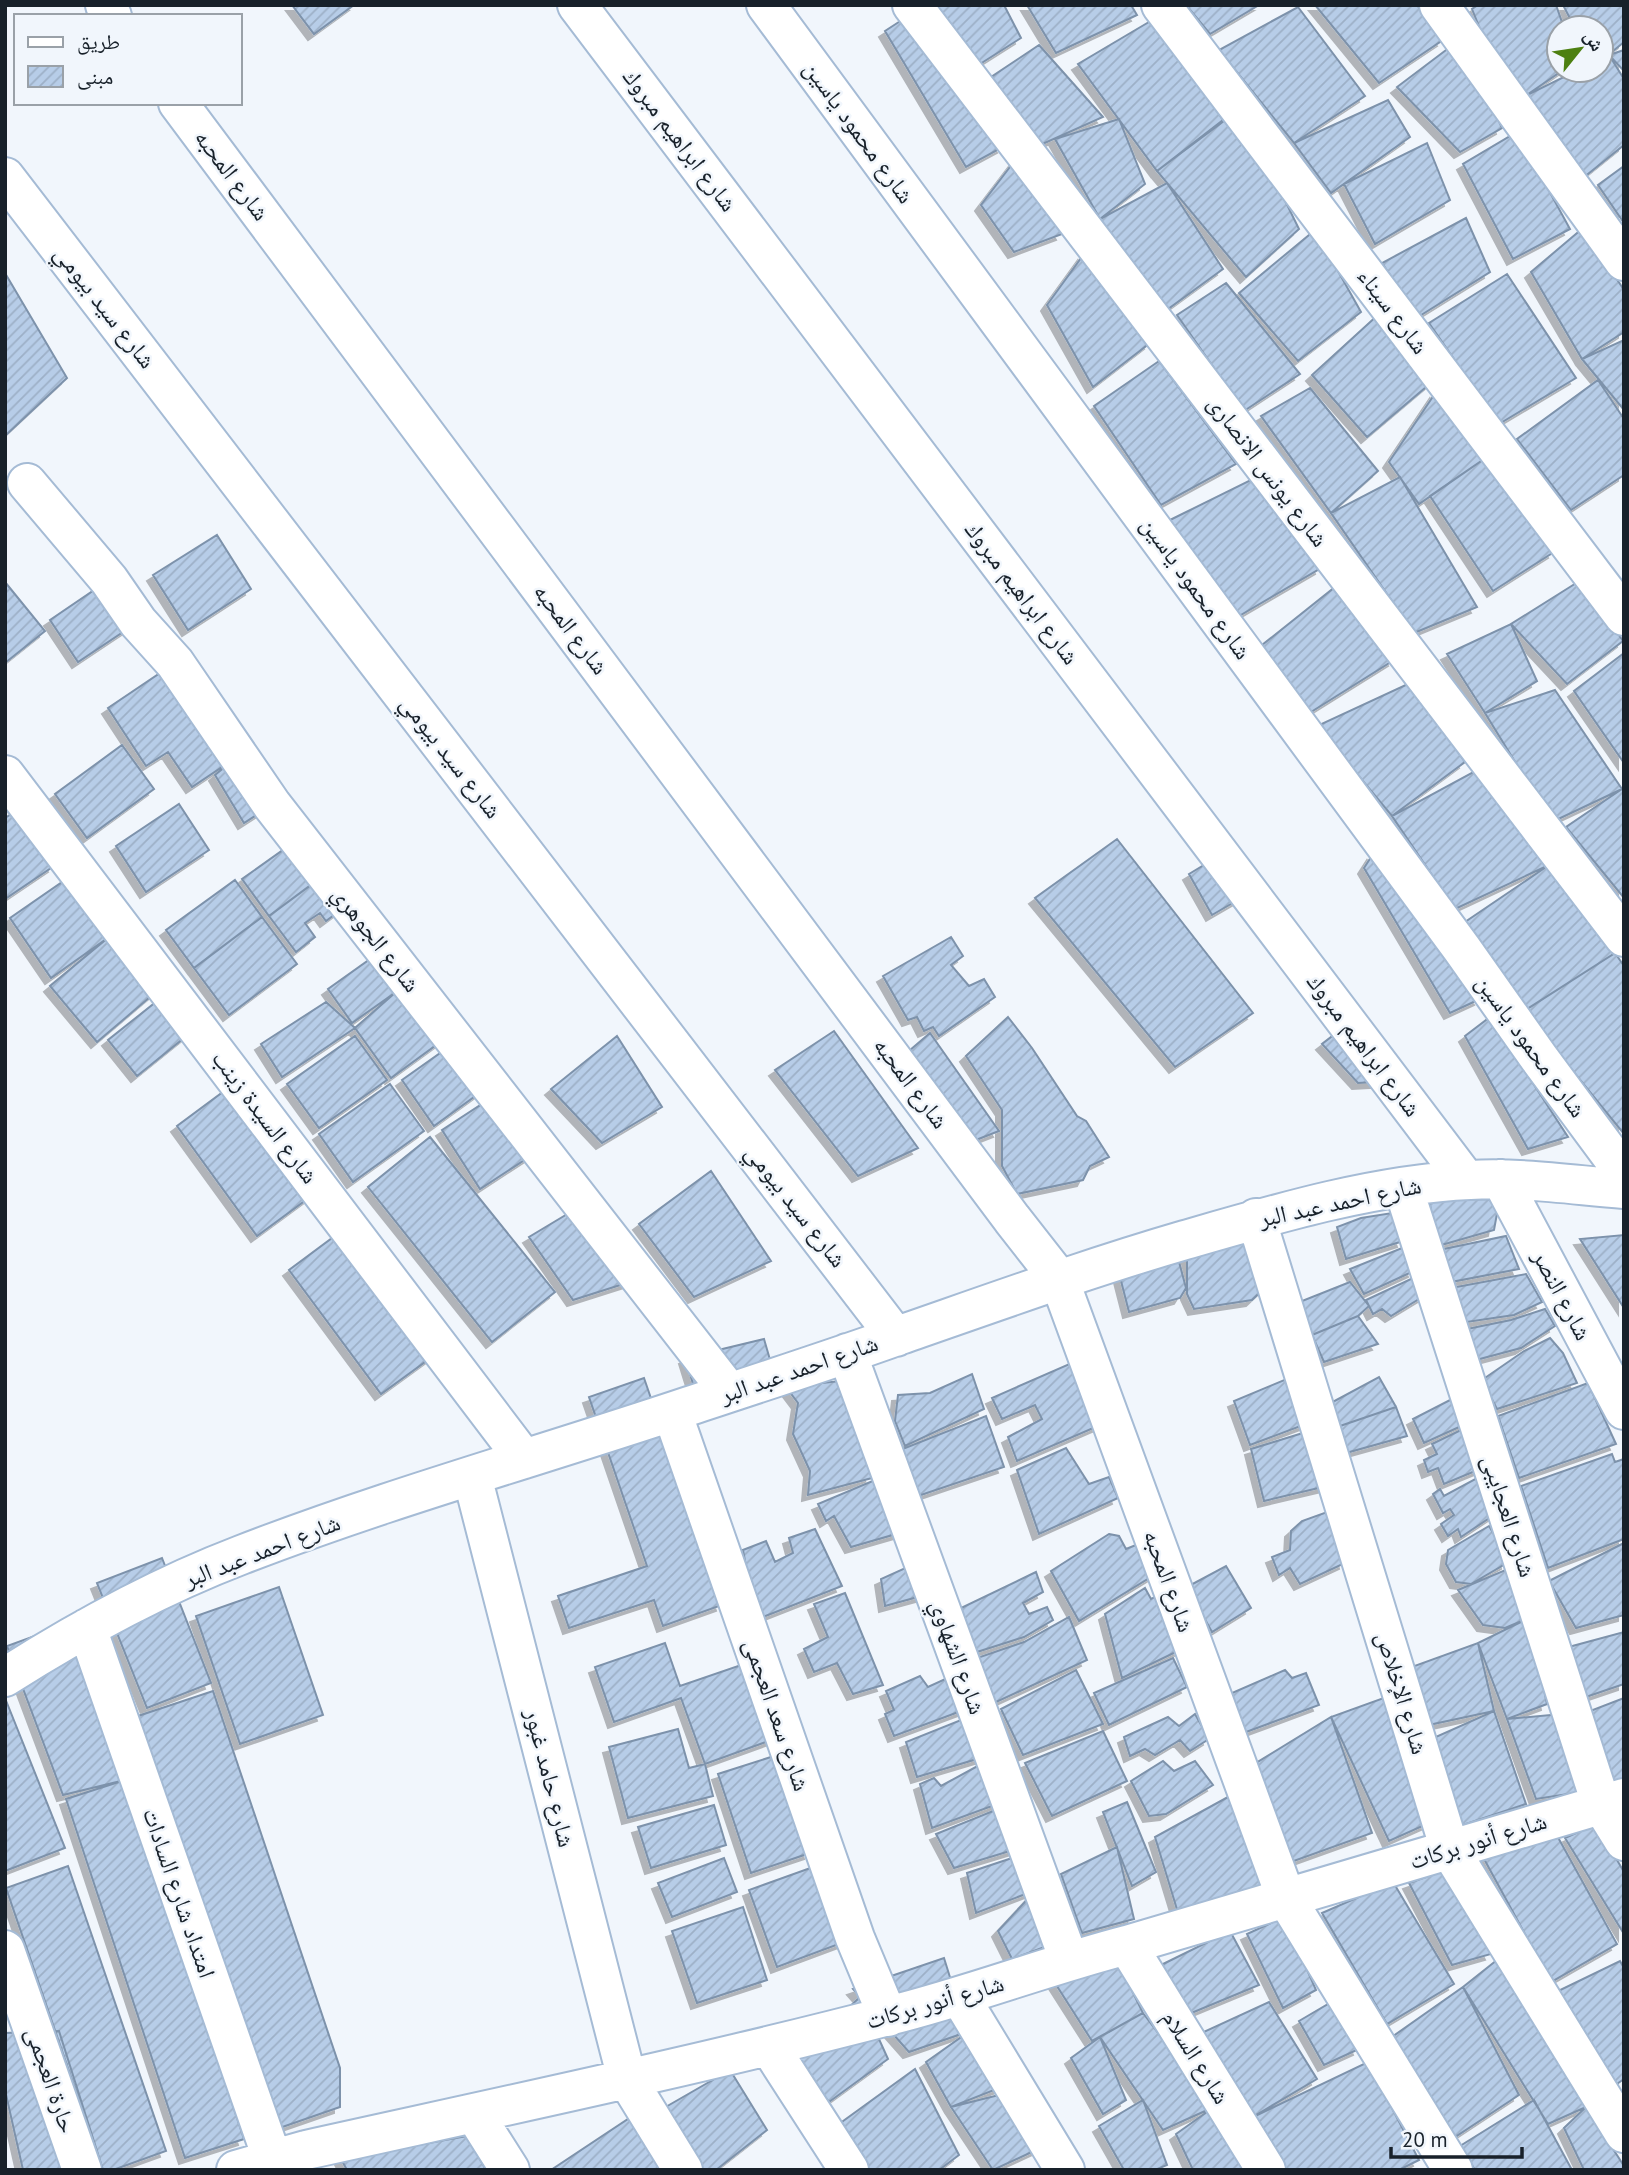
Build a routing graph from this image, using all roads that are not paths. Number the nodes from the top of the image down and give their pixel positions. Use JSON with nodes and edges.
{"nodes":[{"id":1,"x":577,"y":5,"type":"edge"},
{"id":2,"x":766,"y":5,"type":"edge"},
{"id":3,"x":912,"y":5,"type":"edge"},
{"id":4,"x":1161,"y":5,"type":"edge"},
{"id":5,"x":1439,"y":5,"type":"edge"},
{"id":6,"x":179,"y":105,"type":"edge"},
{"id":7,"x":5,"y":177,"type":"edge"},
{"id":8,"x":1624,"y":261,"type":"edge"},
{"id":9,"x":27,"y":482,"type":"dead end"},
{"id":10,"x":1624,"y":616,"type":"edge"},
{"id":11,"x":5,"y":775,"type":"edge"},
{"id":12,"x":1624,"y":937,"type":"edge"},
{"id":13,"x":1624,"y":1173,"type":"edge"},
{"id":14,"x":1484,"y":1179,"type":"junction"},
{"id":15,"x":1403,"y":1187,"type":"junction"},
{"id":16,"x":1624,"y":1189,"type":"edge"},
{"id":17,"x":1256,"y":1218,"type":"junction"},
{"id":18,"x":1059,"y":1279,"type":"junction"},
{"id":19,"x":896,"y":1337,"type":"junction"},
{"id":20,"x":847,"y":1353,"type":"junction"},
{"id":21,"x":729,"y":1392,"type":"junction"},
{"id":22,"x":1624,"y":1410,"type":"edge"},
{"id":23,"x":672,"y":1412,"type":"junction"},
{"id":24,"x":524,"y":1459,"type":"junction"},
{"id":25,"x":472,"y":1476,"type":"junction"},
{"id":26,"x":87,"y":1628,"type":"junction"},
{"id":27,"x":5,"y":1677,"type":"edge"},
{"id":28,"x":1613,"y":1801,"type":"edge"},
{"id":29,"x":1624,"y":1841,"type":"edge"},
{"id":30,"x":1450,"y":1850,"type":"junction"},
{"id":31,"x":1286,"y":1898,"type":"junction"},
{"id":32,"x":1126,"y":1945,"type":"junction"},
{"id":33,"x":5,"y":1950,"type":"edge"},
{"id":34,"x":1069,"y":1960,"type":"junction"},
{"id":35,"x":960,"y":1997,"type":"junction"},
{"id":36,"x":888,"y":2017,"type":"junction"},
{"id":37,"x":769,"y":2046,"type":"junction"},
{"id":38,"x":627,"y":2079,"type":"junction"},
{"id":39,"x":474,"y":2113,"type":"junction"},
{"id":40,"x":1624,"y":2133,"type":"edge"},
{"id":41,"x":283,"y":2162,"type":"edge"},
{"id":42,"x":82,"y":2170,"type":"edge"},
{"id":43,"x":510,"y":2170,"type":"edge"},
{"id":44,"x":683,"y":2170,"type":"edge"},
{"id":45,"x":849,"y":2170,"type":"edge"},
{"id":46,"x":1065,"y":2170,"type":"edge"},
{"id":47,"x":1266,"y":2170,"type":"edge"},
{"id":48,"x":1453,"y":2170,"type":"edge"}],
"edges":[{"from":1,"to":14,"type":"street","name":"شارع ابراهيم مبروك"},
{"from":2,"to":13,"type":"street","name":"شارع محمود ياسين"},
{"from":3,"to":12,"type":"street","name":"شارع يونس الانصارى"},
{"from":4,"to":10,"type":"street","name":"شارع سيناء"},
{"from":5,"to":8,"type":"street"},
{"from":6,"to":18,"type":"street","name":"شارع المحبه"},
{"from":7,"to":19,"type":"street","name":"شارع سيد بيومي"},
{"from":9,"to":21,"type":"street","name":"شارع الجوهري"},
{"from":11,"to":24,"type":"street","name":"شارع السيدة زينب"},
{"from":14,"to":15,"type":"street","name":"شارع احمد عبد البر"},
{"from":14,"to":16,"type":"street","name":"شارع احمد عبد البر"},
{"from":14,"to":22,"type":"street","name":"شارع النصر"},
{"from":15,"to":17,"type":"street","name":"شارع احمد عبد البر"},
{"from":15,"to":28,"type":"street","name":"شارع العجايبى"},
{"from":17,"to":18,"type":"street","name":"شارع احمد عبد البر"},
{"from":17,"to":30,"type":"street","name":"شارع الإخلاص"},
{"from":18,"to":19,"type":"street","name":"شارع احمد عبد البر"},
{"from":18,"to":31,"type":"street","name":"شارع المحبه"},
{"from":19,"to":20,"type":"street","name":"شارع احمد عبد البر"},
{"from":20,"to":21,"type":"street","name":"شارع احمد عبد البر"},
{"from":20,"to":34,"type":"street","name":"شارع الشهاوي"},
{"from":21,"to":23,"type":"street","name":"شارع احمد عبد البر"},
{"from":23,"to":24,"type":"street","name":"شارع احمد عبد البر"},
{"from":23,"to":36,"type":"street","name":"شارع سعد العجمى"},
{"from":24,"to":25,"type":"street","name":"شارع احمد عبد البر"},
{"from":25,"to":26,"type":"street","name":"شارع احمد عبد البر"},
{"from":25,"to":38,"type":"street","name":"شارع حامد غبور"},
{"from":26,"to":27,"type":"street","name":"شارع احمد عبد البر"},
{"from":26,"to":41,"type":"street","name":"امتداد شارع السادات"},
{"from":28,"to":29,"type":"street","name":"شارع العجايبى"},
{"from":28,"to":30,"type":"street","name":"شارع أنور بركات"},
{"from":30,"to":31,"type":"street","name":"شارع أنور بركات"},
{"from":30,"to":40,"type":"street","name":"شارع الإخلاص"},
{"from":31,"to":32,"type":"street","name":"شارع أنور بركات"},
{"from":31,"to":48,"type":"street","name":"شارع المحبه"},
{"from":32,"to":34,"type":"street","name":"شارع أنور بركات"},
{"from":32,"to":47,"type":"street","name":"شارع السلام"},
{"from":33,"to":42,"type":"street","name":"حارة العجمى"},
{"from":34,"to":35,"type":"street","name":"شارع أنور بركات"},
{"from":35,"to":36,"type":"street","name":"شارع أنور بركات"},
{"from":35,"to":46,"type":"street"},
{"from":36,"to":37,"type":"street","name":"شارع أنور بركات"},
{"from":37,"to":38,"type":"street","name":"شارع أنور بركات"},
{"from":37,"to":45,"type":"street"},
{"from":38,"to":39,"type":"street","name":"شارع أنور بركات"},
{"from":38,"to":44,"type":"street","name":"شارع حامد غبور"},
{"from":39,"to":41,"type":"street","name":"شارع أنور بركات"},
{"from":39,"to":43,"type":"street"}]}
